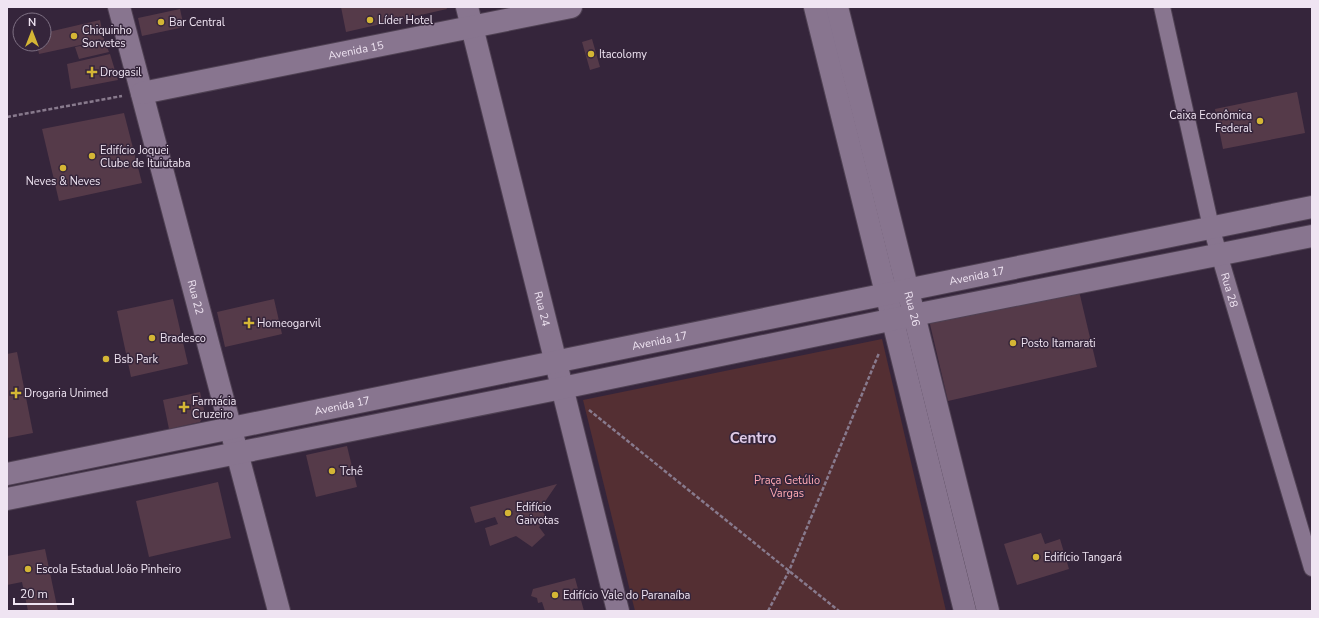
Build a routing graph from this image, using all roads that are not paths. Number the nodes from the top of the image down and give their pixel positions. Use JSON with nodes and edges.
{"nodes":[{"id":1,"x":119,"y":7,"type":"edge"},
{"id":2,"x":571,"y":7,"type":"edge"},
{"id":3,"x":815,"y":7,"type":"edge"},
{"id":4,"x":837,"y":7,"type":"edge"},
{"id":5,"x":1162,"y":7,"type":"edge"},
{"id":6,"x":469,"y":17,"type":"edge"},
{"id":7,"x":848,"y":51,"type":"junction"},
{"id":8,"x":827,"y":55,"type":"junction"},
{"id":9,"x":142,"y":93,"type":"junction"},
{"id":10,"x":880,"y":178,"type":"junction"},
{"id":11,"x":859,"y":185,"type":"junction"},
{"id":12,"x":1312,"y":207,"type":"edge"},
{"id":13,"x":1211,"y":228,"type":"junction"},
{"id":14,"x":1312,"y":236,"type":"edge"},
{"id":15,"x":1220,"y":254,"type":"junction"},
{"id":16,"x":907,"y":289,"type":"junction"},
{"id":17,"x":886,"y":294,"type":"junction"},
{"id":18,"x":914,"y":315,"type":"junction"},
{"id":19,"x":892,"y":319,"type":"junction"},
{"id":20,"x":712,"y":330,"type":"junction"},
{"id":21,"x":718,"y":356,"type":"junction"},
{"id":22,"x":556,"y":362,"type":"junction"},
{"id":23,"x":562,"y":388,"type":"junction"},
{"id":24,"x":231,"y":428,"type":"junction"},
{"id":25,"x":237,"y":452,"type":"junction"},
{"id":26,"x":7,"y":474,"type":"edge"},
{"id":27,"x":7,"y":499,"type":"edge"},
{"id":28,"x":968,"y":530,"type":"junction"},
{"id":29,"x":946,"y":534,"type":"junction"},
{"id":30,"x":1312,"y":568,"type":"edge"},
{"id":31,"x":279,"y":611,"type":"edge"},
{"id":32,"x":618,"y":611,"type":"edge"},
{"id":33,"x":965,"y":611,"type":"edge"},
{"id":34,"x":988,"y":611,"type":"edge"}],
"edges":[{"from":1,"to":9,"type":"street","name":"Rua 22"},
{"from":2,"to":6,"type":"street","name":"Avenida 15"},
{"from":3,"to":8,"type":"street","name":"Rua 26"},
{"from":4,"to":7,"type":"street","name":"Rua 26"},
{"from":5,"to":13,"type":"street","name":"Rua 28"},
{"from":6,"to":9,"type":"street","name":"Avenida 15"},
{"from":6,"to":22,"type":"street","name":"Rua 24"},
{"from":7,"to":8,"type":"street"},
{"from":7,"to":10,"type":"street","name":"Rua 26"},
{"from":8,"to":11,"type":"street","name":"Rua 26"},
{"from":9,"to":24,"type":"street","name":"Rua 22"},
{"from":10,"to":11,"type":"street"},
{"from":10,"to":16,"type":"street","name":"Rua 26"},
{"from":11,"to":17,"type":"street","name":"Rua 26"},
{"from":12,"to":13,"type":"street","name":"Avenida 17"},
{"from":13,"to":15,"type":"street","name":"Rua 28"},
{"from":13,"to":16,"type":"street","name":"Avenida 17"},
{"from":14,"to":15,"type":"street"},
{"from":15,"to":18,"type":"street"},
{"from":15,"to":30,"type":"street","name":"Rua 28"},
{"from":16,"to":17,"type":"street","name":"Avenida 17"},
{"from":16,"to":18,"type":"street","name":"Rua 26"},
{"from":17,"to":19,"type":"street","name":"Rua 26"},
{"from":17,"to":20,"type":"street","name":"Avenida 17"},
{"from":18,"to":19,"type":"street"},
{"from":18,"to":28,"type":"street","name":"Rua 26"},
{"from":19,"to":21,"type":"street"},
{"from":19,"to":29,"type":"street","name":"Rua 26"},
{"from":20,"to":21,"type":"street"},
{"from":20,"to":22,"type":"street","name":"Avenida 17"},
{"from":21,"to":23,"type":"street"},
{"from":22,"to":23,"type":"street","name":"Rua 24"},
{"from":22,"to":24,"type":"street","name":"Avenida 17"},
{"from":23,"to":25,"type":"street"},
{"from":23,"to":32,"type":"street","name":"Rua 24"},
{"from":24,"to":25,"type":"street","name":"Rua 22"},
{"from":24,"to":26,"type":"street","name":"Avenida 17"},
{"from":25,"to":27,"type":"street"},
{"from":25,"to":31,"type":"street","name":"Rua 22"},
{"from":28,"to":29,"type":"street"},
{"from":28,"to":34,"type":"street","name":"Rua 26"},
{"from":29,"to":33,"type":"street","name":"Rua 26"}]}
